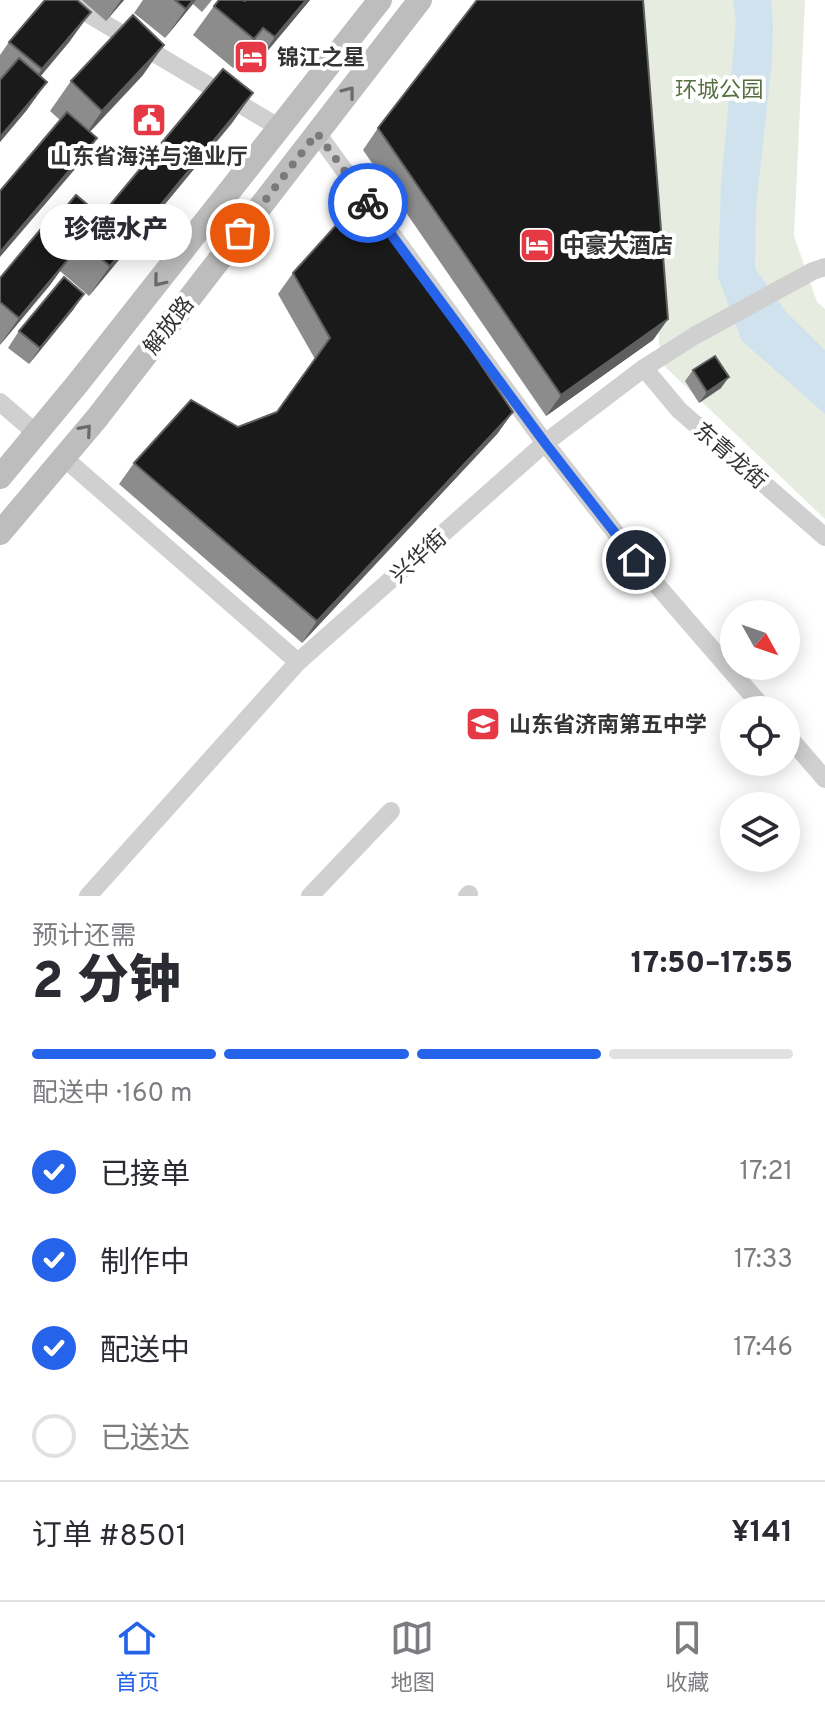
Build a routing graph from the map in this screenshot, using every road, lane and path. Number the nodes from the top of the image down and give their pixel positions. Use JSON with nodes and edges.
{"nodes":[{"id":1,"x":65,"y":0,"type":"edge"},
{"id":2,"x":420,"y":0,"type":"edge"},
{"id":3,"x":374,"y":3,"type":"edge"},
{"id":4,"x":280,"y":128,"type":"junction"},
{"id":5,"x":317,"y":133,"type":"junction"},
{"id":6,"x":825,"y":267,"type":"edge"},
{"id":7,"x":644,"y":368,"type":"junction"},
{"id":8,"x":0,"y":402,"type":"edge"},
{"id":9,"x":36,"y":433,"type":"junction"},
{"id":10,"x":545,"y":443,"type":"junction"},
{"id":11,"x":63,"y":457,"type":"junction"},
{"id":12,"x":0,"y":477,"type":"edge"},
{"id":13,"x":0,"y":533,"type":"edge"},
{"id":14,"x":825,"y":537,"type":"edge"},
{"id":15,"x":298,"y":662,"type":"junction"},
{"id":16,"x":753,"y":696,"type":"edge"},
{"id":17,"x":800,"y":750,"type":"edge"},
{"id":18,"x":825,"y":779,"type":"edge"},
{"id":19,"x":391,"y":811,"type":"dead end"},
{"id":20,"x":88,"y":896,"type":"edge"},
{"id":21,"x":310,"y":896,"type":"edge"}],
"edges":[{"from":1,"to":4,"type":"street"},
{"from":5,"to":2,"type":"main road","name":"解放路","one_way":true},
{"from":3,"to":4,"type":"main road","name":"解放路"},
{"from":4,"to":9,"type":"main road","name":"解放路","one_way":true},
{"from":5,"to":10,"type":"street"},
{"from":11,"to":5,"type":"main road","name":"解放路","one_way":true},
{"from":6,"to":7,"type":"street","name":"兴华街"},
{"from":7,"to":10,"type":"street","name":"兴华街"},
{"from":7,"to":14,"type":"street","name":"东青龙街"},
{"from":8,"to":9,"type":"street"},
{"from":9,"to":12,"type":"main road","name":"解放路"},
{"from":10,"to":15,"type":"street","name":"兴华街"},
{"from":10,"to":16,"type":"street"},
{"from":11,"to":13,"type":"main road","name":"解放路"},
{"from":11,"to":15,"type":"street"},
{"from":15,"to":20,"type":"street","name":"兴华街"},
{"from":17,"to":18,"type":"street"},
{"from":19,"to":21,"type":"street"}]}
